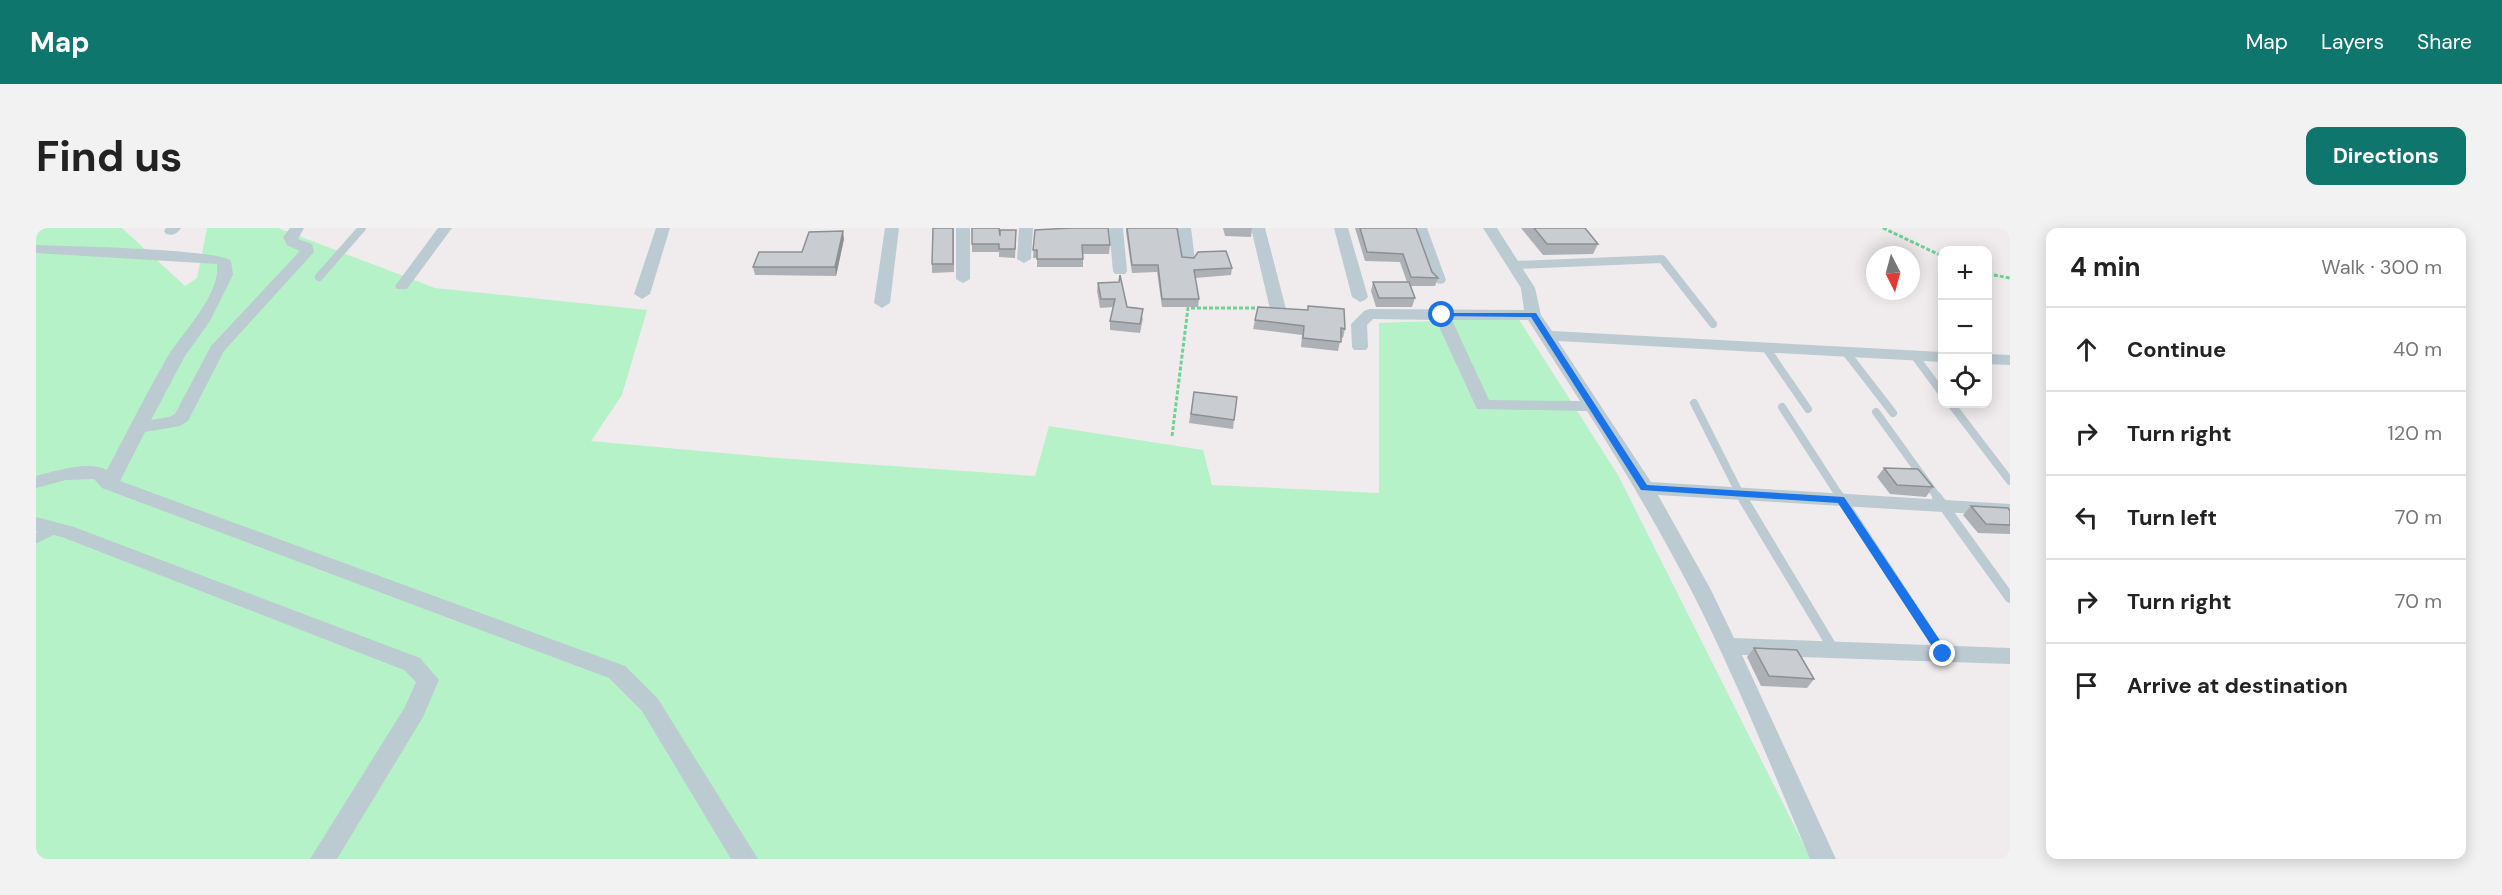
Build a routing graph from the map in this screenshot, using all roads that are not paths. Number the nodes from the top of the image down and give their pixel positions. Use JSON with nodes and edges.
{"nodes":[{"id":1,"x":297,"y":228,"type":"edge"},
{"id":2,"x":362,"y":228,"type":"edge"},
{"id":3,"x":445,"y":228,"type":"edge"},
{"id":4,"x":663,"y":228,"type":"edge"},
{"id":5,"x":892,"y":228,"type":"edge"},
{"id":6,"x":963,"y":228,"type":"edge"},
{"id":7,"x":1026,"y":228,"type":"edge"},
{"id":8,"x":1116,"y":228,"type":"edge"},
{"id":9,"x":1184,"y":228,"type":"edge"},
{"id":10,"x":1258,"y":228,"type":"edge"},
{"id":11,"x":1341,"y":228,"type":"edge"},
{"id":12,"x":1420,"y":228,"type":"edge"},
{"id":13,"x":1490,"y":228,"type":"edge"},
{"id":14,"x":36,"y":249,"type":"edge"},
{"id":15,"x":1024,"y":259,"type":"dead end"},
{"id":16,"x":1188,"y":260,"type":"edge"},
{"id":17,"x":1515,"y":265,"type":"junction"},
{"id":18,"x":1120,"y":271,"type":"dead end"},
{"id":19,"x":319,"y":277,"type":"dead end"},
{"id":20,"x":963,"y":279,"type":"dead end"},
{"id":21,"x":1439,"y":280,"type":"edge"},
{"id":22,"x":402,"y":286,"type":"dead end"},
{"id":23,"x":642,"y":294,"type":"dead end"},
{"id":24,"x":1360,"y":297,"type":"dead end"},
{"id":25,"x":882,"y":303,"type":"dead end"},
{"id":26,"x":1278,"y":309,"type":"edge"},
{"id":27,"x":1442,"y":315,"type":"junction"},
{"id":28,"x":1533,"y":315,"type":"junction"},
{"id":29,"x":1713,"y":324,"type":"dead end"},
{"id":30,"x":1547,"y":336,"type":"junction"},
{"id":31,"x":1360,"y":347,"type":"dead end"},
{"id":32,"x":1766,"y":348,"type":"junction"},
{"id":33,"x":1845,"y":351,"type":"junction"},
{"id":34,"x":1914,"y":355,"type":"junction"},
{"id":35,"x":1938,"y":357,"type":"edge"},
{"id":36,"x":1992,"y":359,"type":"edge"},
{"id":37,"x":2010,"y":360,"type":"edge"},
{"id":38,"x":1938,"y":388,"type":"edge"},
{"id":39,"x":1694,"y":403,"type":"dead end"},
{"id":40,"x":1592,"y":406,"type":"junction"},
{"id":41,"x":1782,"y":407,"type":"dead end"},
{"id":42,"x":1954,"y":408,"type":"edge"},
{"id":43,"x":1808,"y":409,"type":"dead end"},
{"id":44,"x":1876,"y":412,"type":"dead end"},
{"id":45,"x":1893,"y":413,"type":"dead end"},
{"id":46,"x":138,"y":428,"type":"junction"},
{"id":47,"x":2010,"y":481,"type":"edge"},
{"id":48,"x":36,"y":482,"type":"edge"},
{"id":49,"x":110,"y":484,"type":"junction"},
{"id":50,"x":1645,"y":488,"type":"junction"},
{"id":51,"x":1740,"y":494,"type":"junction"},
{"id":52,"x":1841,"y":500,"type":"junction"},
{"id":53,"x":1942,"y":506,"type":"junction"},
{"id":54,"x":2010,"y":510,"type":"edge"},
{"id":55,"x":42,"y":530,"type":"edge"},
{"id":56,"x":2010,"y":598,"type":"edge"},
{"id":57,"x":1727,"y":646,"type":"junction"},
{"id":58,"x":1834,"y":650,"type":"junction"},
{"id":59,"x":1943,"y":654,"type":"junction"},
{"id":60,"x":2010,"y":656,"type":"edge"},
{"id":61,"x":323,"y":859,"type":"edge"},
{"id":62,"x":745,"y":859,"type":"edge"},
{"id":63,"x":1823,"y":859,"type":"edge"}],
"edges":[{"from":1,"to":46,"type":"street"},
{"from":2,"to":19,"type":"lane"},
{"from":3,"to":22,"type":"street"},
{"from":4,"to":23,"type":"street"},
{"from":5,"to":25,"type":"street"},
{"from":6,"to":20,"type":"street"},
{"from":7,"to":15,"type":"street"},
{"from":8,"to":18,"type":"street"},
{"from":9,"to":16,"type":"street"},
{"from":10,"to":26,"type":"street"},
{"from":11,"to":24,"type":"street"},
{"from":12,"to":21,"type":"street"},
{"from":13,"to":17,"type":"street"},
{"from":14,"to":46,"type":"street"},
{"from":17,"to":28,"type":"street"},
{"from":17,"to":29,"type":"lane"},
{"from":27,"to":28,"type":"street"},
{"from":27,"to":31,"type":"street"},
{"from":27,"to":40,"type":"street"},
{"from":28,"to":30,"type":"street"},
{"from":30,"to":32,"type":"street"},
{"from":30,"to":40,"type":"street"},
{"from":32,"to":33,"type":"street"},
{"from":32,"to":43,"type":"lane"},
{"from":33,"to":34,"type":"street"},
{"from":33,"to":45,"type":"lane"},
{"from":34,"to":35,"type":"street"},
{"from":34,"to":38,"type":"lane"},
{"from":36,"to":37,"type":"street"},
{"from":39,"to":51,"type":"lane"},
{"from":40,"to":50,"type":"street"},
{"from":41,"to":52,"type":"lane"},
{"from":42,"to":47,"type":"lane"},
{"from":44,"to":53,"type":"lane"},
{"from":46,"to":49,"type":"street"},
{"from":48,"to":49,"type":"street"},
{"from":49,"to":62,"type":"street"},
{"from":50,"to":51,"type":"street"},
{"from":50,"to":57,"type":"street"},
{"from":51,"to":52,"type":"street"},
{"from":51,"to":58,"type":"lane"},
{"from":52,"to":53,"type":"street"},
{"from":52,"to":59,"type":"lane"},
{"from":53,"to":54,"type":"street"},
{"from":53,"to":56,"type":"lane"},
{"from":55,"to":61,"type":"street"},
{"from":57,"to":58,"type":"street"},
{"from":57,"to":63,"type":"street"},
{"from":58,"to":59,"type":"street"},
{"from":59,"to":60,"type":"street"}]}
